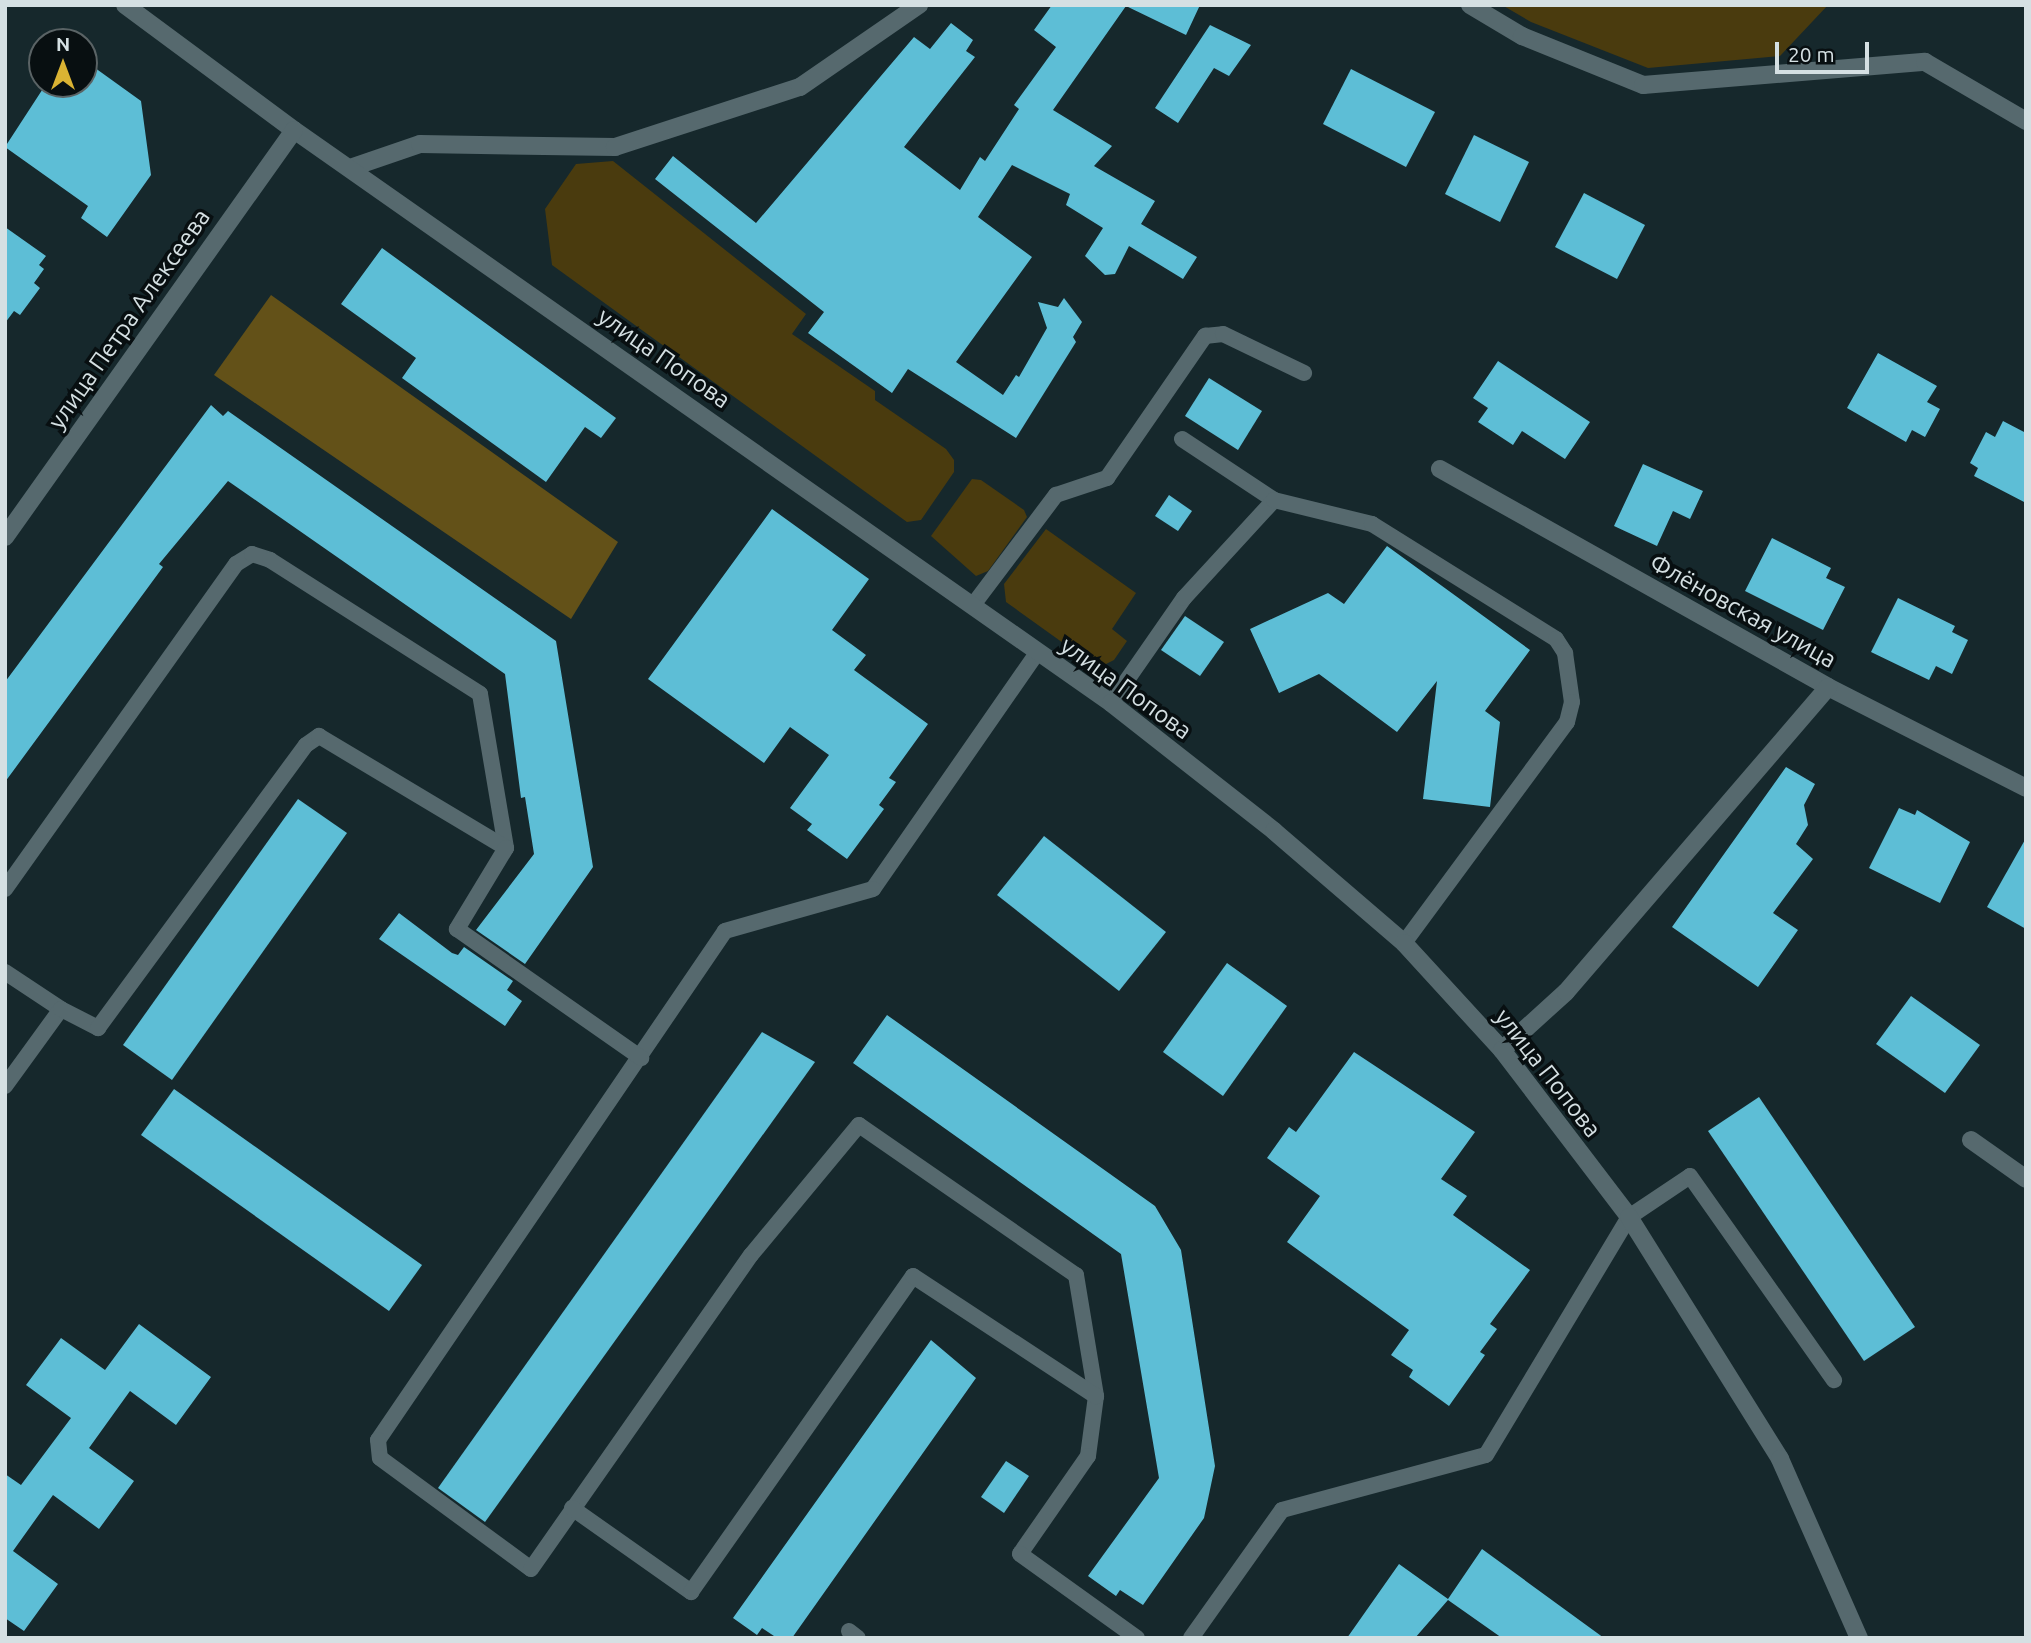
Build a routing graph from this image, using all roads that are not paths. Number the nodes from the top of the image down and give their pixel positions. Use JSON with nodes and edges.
{"nodes":[{"id":1,"x":125,"y":5,"type":"edge"},
{"id":2,"x":919,"y":5,"type":"edge"},
{"id":3,"x":1471,"y":5,"type":"edge"},
{"id":4,"x":2026,"y":121,"type":"edge"},
{"id":5,"x":294,"y":130,"type":"junction"},
{"id":6,"x":350,"y":167,"type":"junction"},
{"id":7,"x":1304,"y":373,"type":"dead end"},
{"id":8,"x":1182,"y":439,"type":"dead end"},
{"id":9,"x":1440,"y":470,"type":"dead end"},
{"id":10,"x":1274,"y":500,"type":"junction"},
{"id":11,"x":5,"y":537,"type":"edge"},
{"id":12,"x":973,"y":605,"type":"junction"},
{"id":13,"x":1037,"y":653,"type":"junction"},
{"id":14,"x":1828,"y":687,"type":"junction"},
{"id":15,"x":1111,"y":703,"type":"junction"},
{"id":16,"x":2026,"y":788,"type":"edge"},
{"id":17,"x":506,"y":848,"type":"junction"},
{"id":18,"x":5,"y":889,"type":"edge"},
{"id":19,"x":1404,"y":943,"type":"junction"},
{"id":20,"x":5,"y":972,"type":"edge"},
{"id":21,"x":61,"y":1009,"type":"junction"},
{"id":22,"x":1502,"y":1050,"type":"junction"},
{"id":23,"x":641,"y":1058,"type":"junction"},
{"id":24,"x":5,"y":1086,"type":"edge"},
{"id":25,"x":1970,"y":1140,"type":"dead end"},
{"id":26,"x":2026,"y":1179,"type":"edge"},
{"id":27,"x":1629,"y":1217,"type":"junction"},
{"id":28,"x":1834,"y":1380,"type":"dead end"},
{"id":29,"x":1096,"y":1396,"type":"junction"},
{"id":30,"x":572,"y":1508,"type":"junction"},
{"id":31,"x":1137,"y":1638,"type":"edge"},
{"id":32,"x":1191,"y":1638,"type":"edge"},
{"id":33,"x":1859,"y":1638,"type":"edge"}],
"edges":[{"from":1,"to":5,"type":"street","name":"улица Попова"},
{"from":2,"to":6,"type":"street"},
{"from":3,"to":4,"type":"street"},
{"from":5,"to":6,"type":"street","name":"улица Попова"},
{"from":5,"to":11,"type":"street","name":"улица Петра Алексеева"},
{"from":6,"to":12,"type":"street","name":"улица Попова"},
{"from":7,"to":12,"type":"lane"},
{"from":8,"to":10,"type":"lane"},
{"from":9,"to":14,"type":"street","name":"Флёновская улица"},
{"from":10,"to":15,"type":"lane"},
{"from":10,"to":19,"type":"lane"},
{"from":12,"to":13,"type":"street","name":"улица Попова"},
{"from":13,"to":15,"type":"street","name":"улица Попова"},
{"from":13,"to":23,"type":"lane"},
{"from":14,"to":16,"type":"street","name":"Флёновская улица"},
{"from":14,"to":22,"type":"street"},
{"from":15,"to":19,"type":"street","name":"улица Попова"},
{"from":17,"to":18,"type":"lane"},
{"from":17,"to":21,"type":"lane"},
{"from":17,"to":23,"type":"lane"},
{"from":19,"to":22,"type":"street","name":"улица Попова"},
{"from":20,"to":21,"type":"lane"},
{"from":21,"to":24,"type":"lane"},
{"from":22,"to":27,"type":"street","name":"улица Попова"},
{"from":23,"to":30,"type":"lane"},
{"from":25,"to":26,"type":"street"},
{"from":27,"to":28,"type":"lane"},
{"from":27,"to":32,"type":"lane"},
{"from":27,"to":33,"type":"street","name":"улица Попова"},
{"from":29,"to":30,"type":"lane"},
{"from":29,"to":30,"type":"lane"},
{"from":29,"to":31,"type":"lane"}]}
